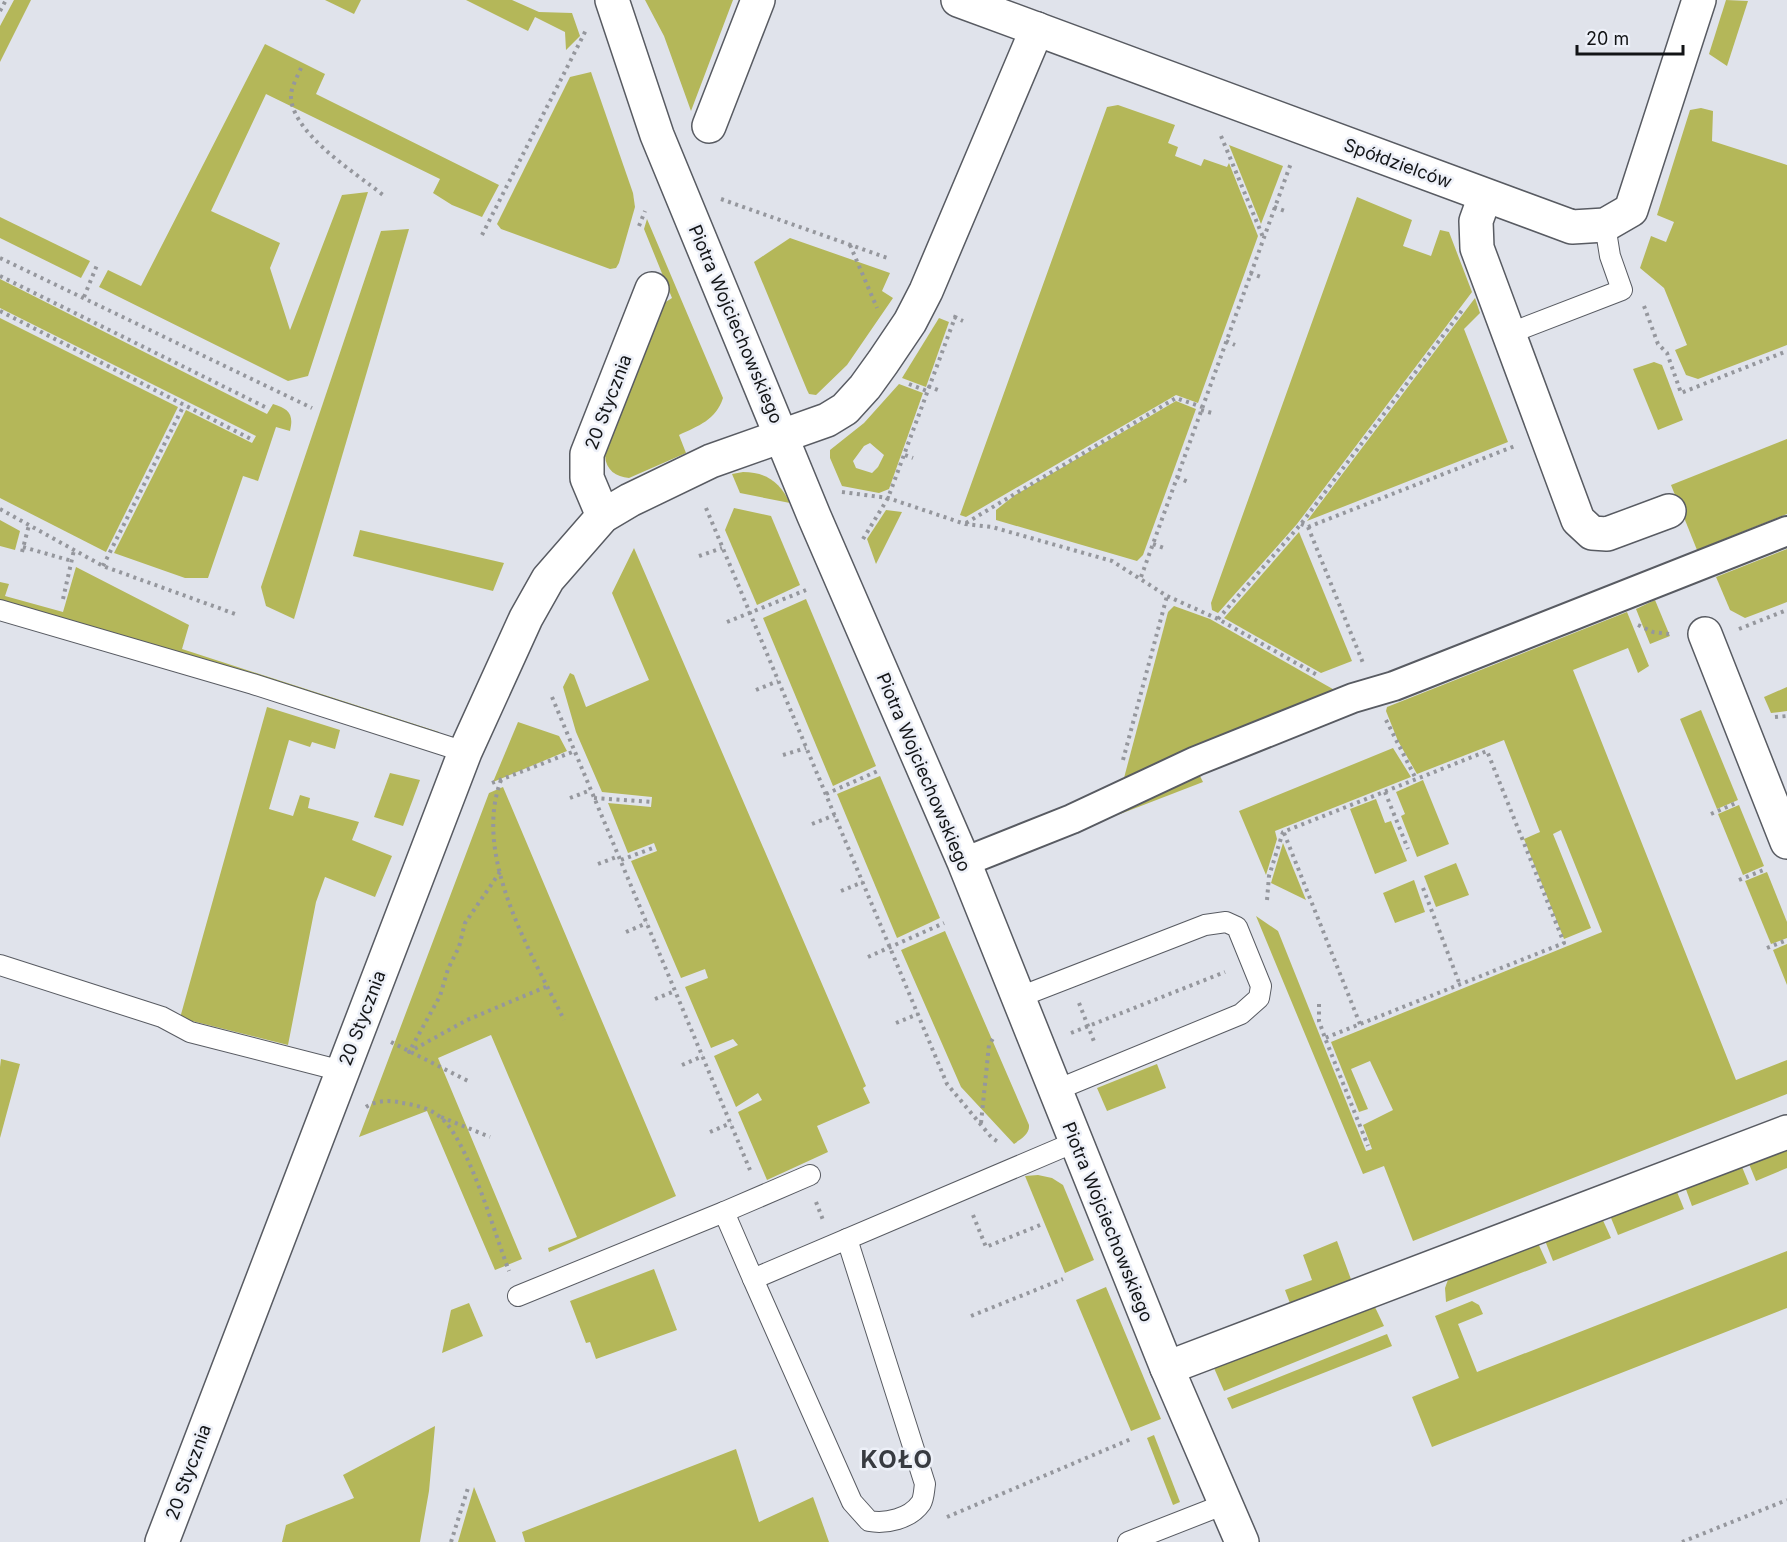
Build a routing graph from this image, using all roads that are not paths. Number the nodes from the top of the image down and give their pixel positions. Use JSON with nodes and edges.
{"nodes":[{"id":1,"x":612,"y":0,"type":"edge"},
{"id":2,"x":758,"y":0,"type":"edge"},
{"id":3,"x":958,"y":0,"type":"edge"},
{"id":4,"x":1699,"y":0,"type":"edge"},
{"id":5,"x":1037,"y":29,"type":"junction"},
{"id":6,"x":709,"y":126,"type":"dead end"},
{"id":7,"x":1485,"y":196,"type":"junction"},
{"id":8,"x":1605,"y":225,"type":"junction"},
{"id":9,"x":652,"y":289,"type":"dead end"},
{"id":10,"x":1508,"y":334,"type":"junction"},
{"id":11,"x":783,"y":436,"type":"junction"},
{"id":12,"x":1669,"y":511,"type":"dead end"},
{"id":13,"x":603,"y":516,"type":"junction"},
{"id":14,"x":1787,"y":531,"type":"edge"},
{"id":15,"x":0,"y":610,"type":"edge"},
{"id":16,"x":1719,"y":633,"type":"road end"},
{"id":17,"x":465,"y":752,"type":"junction"},
{"id":18,"x":1787,"y":842,"type":"edge"},
{"id":19,"x":964,"y":862,"type":"junction"},
{"id":20,"x":0,"y":965,"type":"edge"},
{"id":21,"x":1017,"y":998,"type":"junction"},
{"id":22,"x":342,"y":1071,"type":"junction"},
{"id":23,"x":1054,"y":1091,"type":"junction"},
{"id":24,"x":1787,"y":1132,"type":"edge"},
{"id":25,"x":1075,"y":1142,"type":"junction"},
{"id":26,"x":808,"y":1176,"type":"road end"},
{"id":27,"x":724,"y":1212,"type":"junction"},
{"id":28,"x":840,"y":1241,"type":"junction"},
{"id":29,"x":753,"y":1279,"type":"junction"},
{"id":30,"x":519,"y":1296,"type":"road end"},
{"id":31,"x":1167,"y":1368,"type":"junction"},
{"id":32,"x":1225,"y":1504,"type":"junction"},
{"id":33,"x":162,"y":1542,"type":"edge"},
{"id":34,"x":1128,"y":1542,"type":"edge"},
{"id":35,"x":1242,"y":1542,"type":"edge"}],
"edges":[{"from":1,"to":11,"type":"street","name":"Piotra Wojciechowskiego"},
{"from":2,"to":6,"type":"street"},
{"from":3,"to":5,"type":"street","name":"Spółdzielców"},
{"from":4,"to":8,"type":"street","name":"Spółdzielców"},
{"from":5,"to":7,"type":"street","name":"Spółdzielców"},
{"from":5,"to":11,"type":"street","name":"20 Stycznia"},
{"from":7,"to":8,"type":"street","name":"Spółdzielców"},
{"from":7,"to":10,"type":"street"},
{"from":8,"to":10,"type":"lane"},
{"from":9,"to":13,"type":"street","name":"20 Stycznia"},
{"from":10,"to":12,"type":"street"},
{"from":11,"to":13,"type":"street","name":"20 Stycznia"},
{"from":11,"to":19,"type":"street","name":"Piotra Wojciechowskiego"},
{"from":13,"to":17,"type":"street","name":"20 Stycznia"},
{"from":14,"to":19,"type":"street"},
{"from":15,"to":17,"type":"lane"},
{"from":16,"to":18,"type":"street"},
{"from":17,"to":22,"type":"street","name":"20 Stycznia"},
{"from":19,"to":21,"type":"street","name":"Piotra Wojciechowskiego"},
{"from":20,"to":22,"type":"lane"},
{"from":21,"to":23,"type":"street","name":"Piotra Wojciechowskiego"},
{"from":21,"to":23,"type":"lane"},
{"from":22,"to":33,"type":"street","name":"20 Stycznia"},
{"from":23,"to":25,"type":"street","name":"Piotra Wojciechowskiego"},
{"from":24,"to":31,"type":"street"},
{"from":25,"to":28,"type":"lane"},
{"from":25,"to":31,"type":"street","name":"Piotra Wojciechowskiego"},
{"from":26,"to":27,"type":"lane"},
{"from":27,"to":29,"type":"lane"},
{"from":27,"to":30,"type":"lane"},
{"from":28,"to":29,"type":"lane"},
{"from":28,"to":29,"type":"lane"},
{"from":31,"to":32,"type":"street","name":"Piotra Wojciechowskiego"},
{"from":32,"to":34,"type":"lane"},
{"from":32,"to":35,"type":"street","name":"Piotra Wojciechowskiego"}]}
